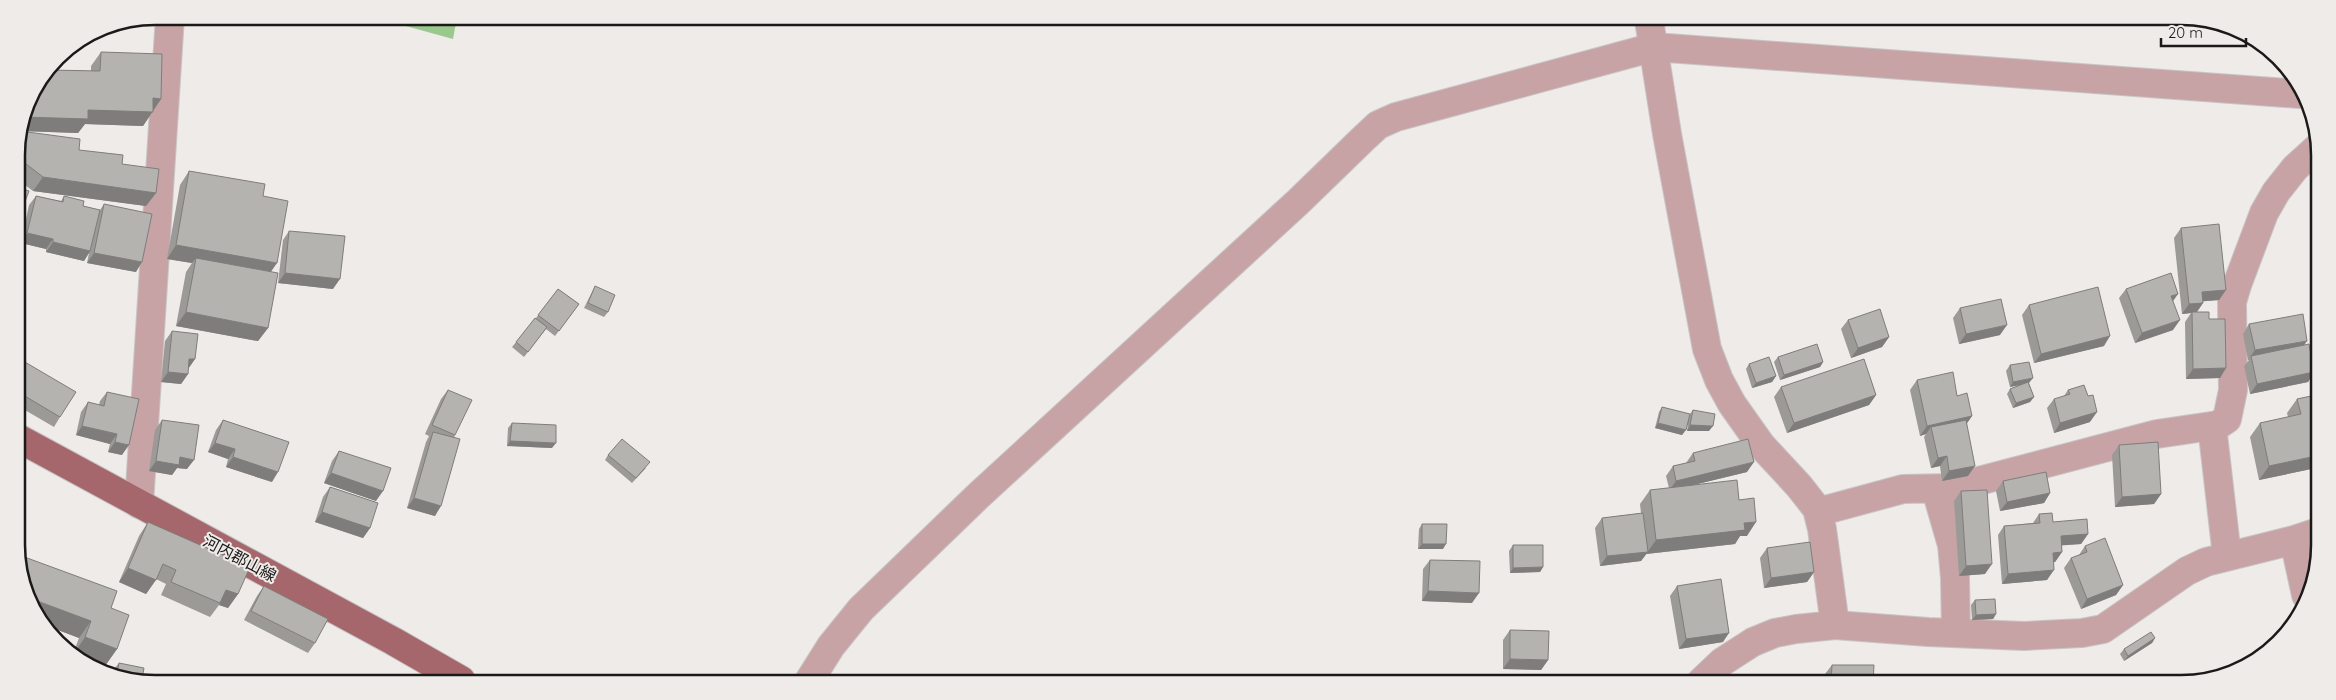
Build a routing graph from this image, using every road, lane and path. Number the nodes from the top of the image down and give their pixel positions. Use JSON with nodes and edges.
{"nodes":[{"id":1,"x":169,"y":25,"type":"edge"},
{"id":2,"x":1650,"y":25,"type":"edge"},
{"id":3,"x":1654,"y":47,"type":"junction"},
{"id":4,"x":2295,"y":94,"type":"edge"},
{"id":5,"x":2311,"y":153,"type":"edge"},
{"id":6,"x":2212,"y":426,"type":"junction"},
{"id":7,"x":25,"y":442,"type":"edge"},
{"id":8,"x":1936,"y":490,"type":"junction"},
{"id":9,"x":140,"y":504,"type":"junction"},
{"id":10,"x":1818,"y":512,"type":"junction"},
{"id":11,"x":2305,"y":536,"type":"edge"},
{"id":12,"x":2227,"y":556,"type":"junction"},
{"id":13,"x":2306,"y":582,"type":"edge"},
{"id":14,"x":1835,"y":625,"type":"junction"},
{"id":15,"x":1956,"y":633,"type":"junction"},
{"id":16,"x":452,"y":675,"type":"edge"},
{"id":17,"x":812,"y":675,"type":"edge"},
{"id":18,"x":1708,"y":675,"type":"edge"}],
"edges":[{"from":1,"to":9,"type":"street"},
{"from":2,"to":3,"type":"street"},
{"from":3,"to":4,"type":"street"},
{"from":3,"to":10,"type":"street"},
{"from":3,"to":17,"type":"street"},
{"from":5,"to":6,"type":"street"},
{"from":6,"to":8,"type":"street"},
{"from":6,"to":12,"type":"street"},
{"from":7,"to":9,"type":"main road","name":"河内郡山線"},
{"from":8,"to":10,"type":"street"},
{"from":8,"to":15,"type":"street"},
{"from":9,"to":16,"type":"main road","name":"河内郡山線"},
{"from":10,"to":14,"type":"street"},
{"from":11,"to":12,"type":"street"},
{"from":11,"to":13,"type":"street"},
{"from":12,"to":15,"type":"street"},
{"from":14,"to":15,"type":"street"},
{"from":14,"to":18,"type":"street"}]}
